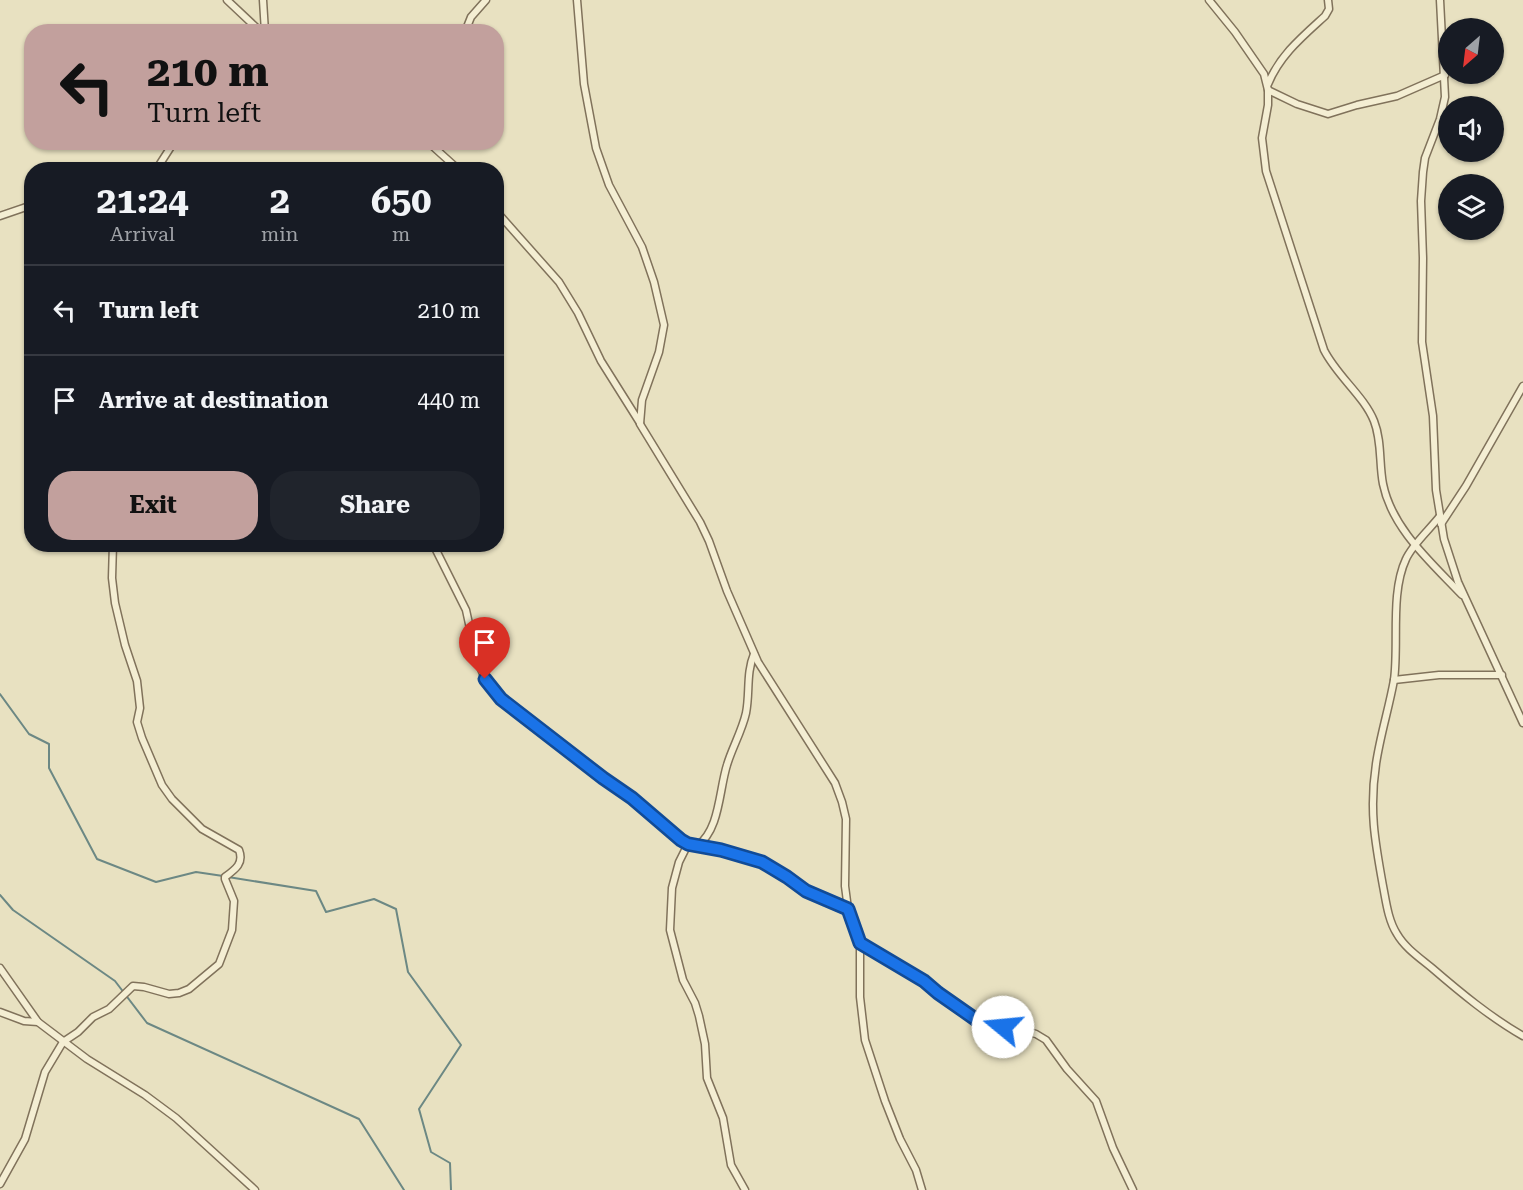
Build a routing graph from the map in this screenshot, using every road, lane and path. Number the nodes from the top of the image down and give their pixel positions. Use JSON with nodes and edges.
{"nodes":[{"id":1,"x":227,"y":0,"type":"edge"},
{"id":2,"x":263,"y":0,"type":"edge"},
{"id":3,"x":486,"y":0,"type":"edge"},
{"id":4,"x":577,"y":0,"type":"edge"},
{"id":5,"x":1209,"y":0,"type":"edge"},
{"id":6,"x":1328,"y":0,"type":"edge"},
{"id":7,"x":1440,"y":0,"type":"edge"},
{"id":8,"x":1441,"y":18,"type":"edge"},
{"id":9,"x":254,"y":24,"type":"edge"},
{"id":10,"x":263,"y":24,"type":"edge"},
{"id":11,"x":468,"y":24,"type":"edge"},
{"id":12,"x":1438,"y":78,"type":"edge"},
{"id":13,"x":1445,"y":84,"type":"edge"},
{"id":14,"x":1267,"y":88,"type":"junction"},
{"id":15,"x":437,"y":150,"type":"edge"},
{"id":16,"x":450,"y":162,"type":"edge"},
{"id":17,"x":24,"y":208,"type":"edge"},
{"id":18,"x":0,"y":216,"type":"edge"},
{"id":19,"x":504,"y":220,"type":"edge"},
{"id":20,"x":1523,"y":386,"type":"edge"},
{"id":21,"x":640,"y":424,"type":"junction"},
{"id":22,"x":1440,"y":516,"type":"junction"},
{"id":23,"x":1441,"y":524,"type":"junction"},
{"id":24,"x":1416,"y":546,"type":"junction"},
{"id":25,"x":113,"y":552,"type":"edge"},
{"id":26,"x":437,"y":552,"type":"edge"},
{"id":27,"x":1464,"y":598,"type":"junction"},
{"id":28,"x":754,"y":654,"type":"junction"},
{"id":29,"x":1502,"y":675,"type":"junction"},
{"id":30,"x":1394,"y":680,"type":"junction"},
{"id":31,"x":1523,"y":723,"type":"edge"},
{"id":32,"x":688,"y":844,"type":"junction"},
{"id":33,"x":697,"y":846,"type":"junction"},
{"id":34,"x":848,"y":909,"type":"junction"},
{"id":35,"x":860,"y":943,"type":"junction"},
{"id":36,"x":0,"y":968,"type":"edge"},
{"id":37,"x":0,"y":1012,"type":"edge"},
{"id":38,"x":38,"y":1022,"type":"junction"},
{"id":39,"x":1523,"y":1036,"type":"edge"},
{"id":40,"x":63,"y":1042,"type":"junction"},
{"id":41,"x":0,"y":1184,"type":"edge"},
{"id":42,"x":255,"y":1190,"type":"edge"},
{"id":43,"x":745,"y":1190,"type":"edge"},
{"id":44,"x":922,"y":1190,"type":"edge"},
{"id":45,"x":1133,"y":1190,"type":"edge"}],
"edges":[{"from":1,"to":9,"type":"street"},
{"from":2,"to":10,"type":"street"},
{"from":3,"to":11,"type":"street"},
{"from":4,"to":21,"type":"street"},
{"from":5,"to":14,"type":"street"},
{"from":6,"to":14,"type":"street"},
{"from":7,"to":8,"type":"street"},
{"from":12,"to":14,"type":"street"},
{"from":13,"to":22,"type":"street"},
{"from":14,"to":24,"type":"street"},
{"from":15,"to":16,"type":"street"},
{"from":17,"to":18,"type":"street"},
{"from":19,"to":21,"type":"street"},
{"from":20,"to":23,"type":"street"},
{"from":21,"to":28,"type":"street"},
{"from":22,"to":23,"type":"street"},
{"from":22,"to":24,"type":"street"},
{"from":23,"to":27,"type":"street"},
{"from":24,"to":27,"type":"street"},
{"from":24,"to":30,"type":"street"},
{"from":25,"to":40,"type":"street"},
{"from":26,"to":32,"type":"street"},
{"from":27,"to":29,"type":"street"},
{"from":28,"to":33,"type":"street"},
{"from":28,"to":34,"type":"street"},
{"from":29,"to":30,"type":"street"},
{"from":29,"to":31,"type":"street"},
{"from":30,"to":39,"type":"street"},
{"from":32,"to":33,"type":"street"},
{"from":32,"to":43,"type":"street"},
{"from":33,"to":34,"type":"street"},
{"from":34,"to":35,"type":"street"},
{"from":35,"to":44,"type":"street"},
{"from":35,"to":45,"type":"street"},
{"from":36,"to":38,"type":"street"},
{"from":37,"to":38,"type":"street"},
{"from":38,"to":40,"type":"street"},
{"from":40,"to":41,"type":"street"},
{"from":40,"to":42,"type":"street"}]}
